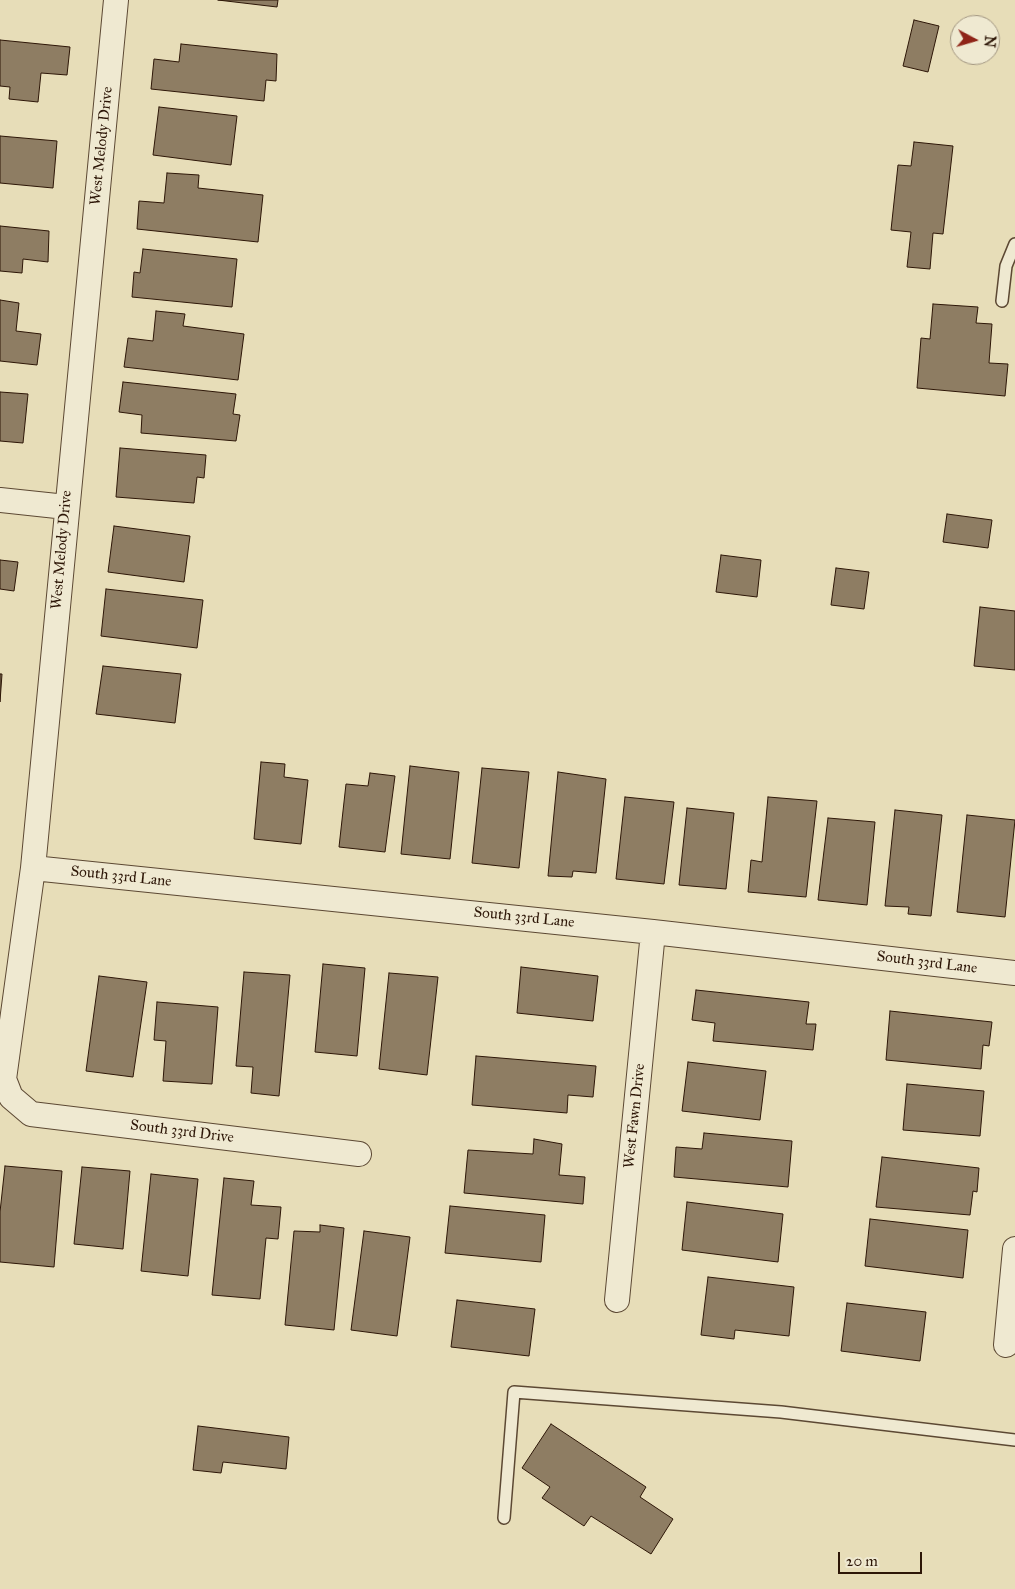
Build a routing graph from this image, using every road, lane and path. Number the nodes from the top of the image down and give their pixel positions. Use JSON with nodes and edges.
{"nodes":[{"id":1,"x":116,"y":0,"type":"edge"},
{"id":2,"x":1015,"y":244,"type":"edge"},
{"id":3,"x":1002,"y":302,"type":"dead end"},
{"id":4,"x":0,"y":500,"type":"edge"},
{"id":5,"x":66,"y":506,"type":"junction"},
{"id":6,"x":33,"y":868,"type":"junction"},
{"id":7,"x":653,"y":932,"type":"junction"},
{"id":8,"x":1015,"y":973,"type":"edge"},
{"id":9,"x":11,"y":1097,"type":"joint"},
{"id":10,"x":358,"y":1154,"type":"dead end"},
{"id":11,"x":1015,"y":1249,"type":"edge"},
{"id":12,"x":617,"y":1300,"type":"dead end"},
{"id":13,"x":1006,"y":1345,"type":"dead end"},
{"id":14,"x":1015,"y":1440,"type":"edge"},
{"id":15,"x":504,"y":1518,"type":"dead end"}],
"edges":[{"from":1,"to":5,"type":"street","name":"West Melody Drive"},
{"from":2,"to":3,"type":"lane"},
{"from":4,"to":5,"type":"street"},
{"from":5,"to":6,"type":"street","name":"West Melody Drive"},
{"from":6,"to":7,"type":"street","name":"South 33rd Lane"},
{"from":6,"to":9,"type":"street","name":"West Melody Drive"},
{"from":7,"to":8,"type":"street","name":"South 33rd Lane"},
{"from":7,"to":12,"type":"street","name":"West Fawn Drive"},
{"from":9,"to":10,"type":"street","name":"South 33rd Drive"},
{"from":11,"to":13,"type":"street"},
{"from":14,"to":15,"type":"lane"}]}
